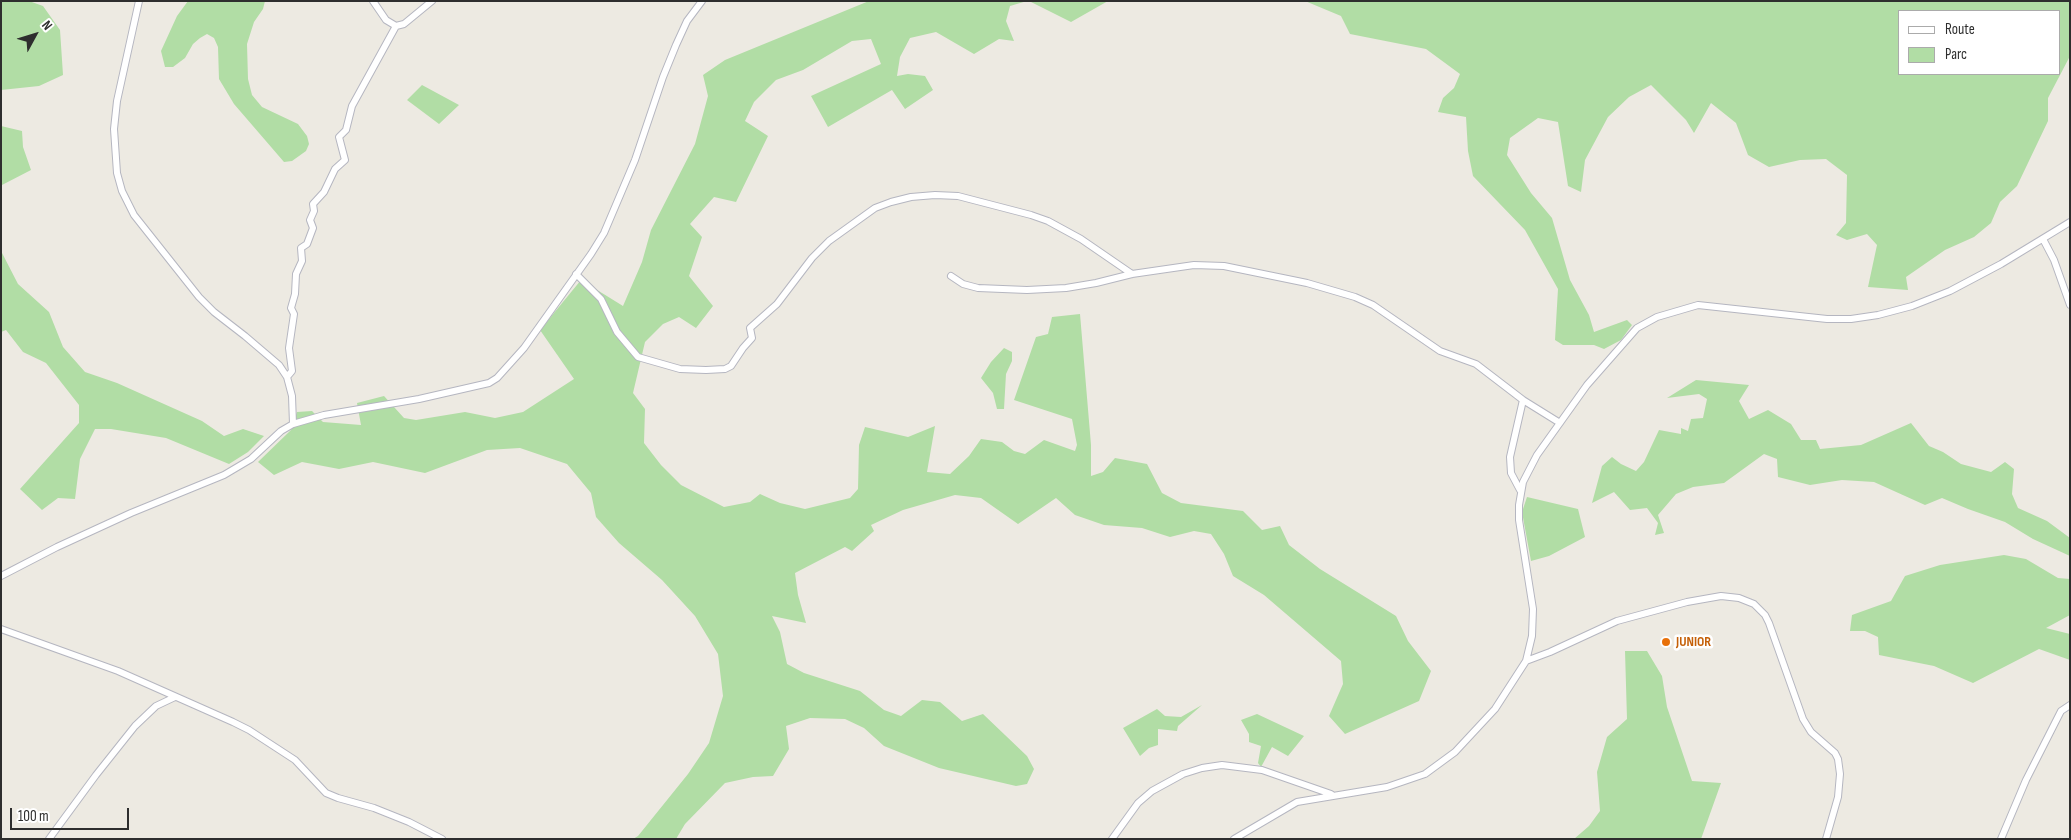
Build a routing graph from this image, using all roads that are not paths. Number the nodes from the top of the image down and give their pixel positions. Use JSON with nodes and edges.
{"nodes":[{"id":1,"x":139,"y":1,"type":"edge"},
{"id":2,"x":373,"y":1,"type":"edge"},
{"id":3,"x":432,"y":1,"type":"edge"},
{"id":4,"x":702,"y":1,"type":"edge"},
{"id":5,"x":396,"y":26,"type":"junction"},
{"id":6,"x":2070,"y":222,"type":"edge"},
{"id":7,"x":2043,"y":239,"type":"junction"},
{"id":8,"x":576,"y":274,"type":"junction"},
{"id":9,"x":1132,"y":274,"type":"junction"},
{"id":10,"x":951,"y":276,"type":"dead end"},
{"id":11,"x":2070,"y":305,"type":"edge"},
{"id":12,"x":287,"y":377,"type":"junction"},
{"id":13,"x":1523,"y":400,"type":"junction"},
{"id":14,"x":1560,"y":423,"type":"junction"},
{"id":15,"x":293,"y":424,"type":"junction"},
{"id":16,"x":1520,"y":490,"type":"junction"},
{"id":17,"x":1,"y":576,"type":"edge"},
{"id":18,"x":1,"y":629,"type":"edge"},
{"id":19,"x":1526,"y":660,"type":"junction"},
{"id":20,"x":176,"y":697,"type":"junction"},
{"id":21,"x":2070,"y":705,"type":"edge"},
{"id":22,"x":1333,"y":795,"type":"junction"},
{"id":23,"x":49,"y":839,"type":"edge"},
{"id":24,"x":442,"y":839,"type":"edge"},
{"id":25,"x":1112,"y":839,"type":"edge"},
{"id":26,"x":1234,"y":839,"type":"edge"},
{"id":27,"x":1826,"y":839,"type":"edge"},
{"id":28,"x":2001,"y":839,"type":"edge"}],
"edges":[{"from":1,"to":12,"type":"street"},
{"from":2,"to":5,"type":"street"},
{"from":3,"to":5,"type":"street"},
{"from":4,"to":8,"type":"street"},
{"from":5,"to":12,"type":"street"},
{"from":6,"to":7,"type":"street"},
{"from":7,"to":11,"type":"street"},
{"from":7,"to":14,"type":"street"},
{"from":8,"to":9,"type":"street"},
{"from":8,"to":15,"type":"street"},
{"from":9,"to":10,"type":"street"},
{"from":9,"to":13,"type":"street"},
{"from":12,"to":15,"type":"street"},
{"from":13,"to":14,"type":"street"},
{"from":13,"to":16,"type":"street"},
{"from":14,"to":16,"type":"street"},
{"from":15,"to":17,"type":"street"},
{"from":16,"to":19,"type":"street"},
{"from":18,"to":20,"type":"street"},
{"from":19,"to":22,"type":"street"},
{"from":19,"to":27,"type":"street"},
{"from":20,"to":23,"type":"street"},
{"from":20,"to":24,"type":"street"},
{"from":21,"to":28,"type":"street"},
{"from":22,"to":25,"type":"street"},
{"from":22,"to":26,"type":"street"}]}
